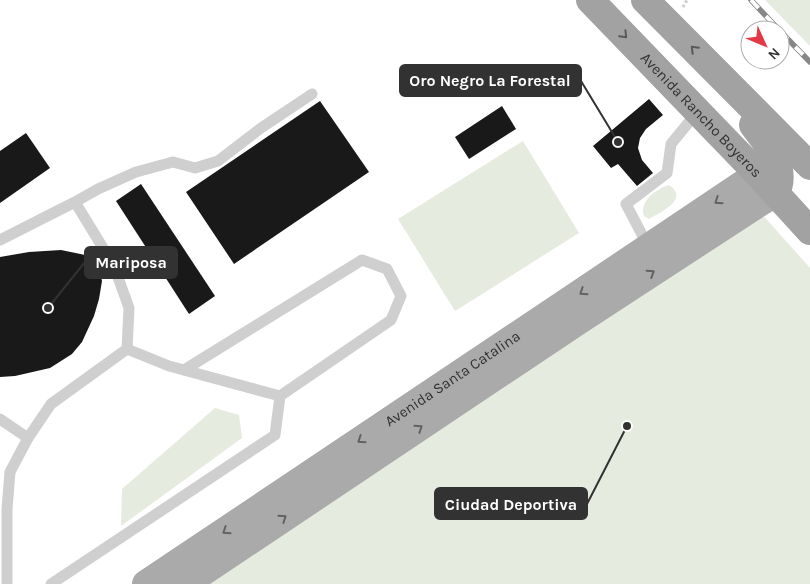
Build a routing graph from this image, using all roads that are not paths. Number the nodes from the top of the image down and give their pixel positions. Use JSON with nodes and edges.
{"nodes":[{"id":1,"x":590,"y":0,"type":"edge"},
{"id":2,"x":645,"y":0,"type":"edge"},
{"id":3,"x":728,"y":83,"type":"junction"},
{"id":4,"x":312,"y":94,"type":"dead end"},
{"id":5,"x":698,"y":111,"type":"junction"},
{"id":6,"x":810,"y":166,"type":"edge"},
{"id":7,"x":810,"y":176,"type":"edge"},
{"id":8,"x":773,"y":189,"type":"junction"},
{"id":9,"x":74,"y":202,"type":"junction"},
{"id":10,"x":810,"y":231,"type":"edge"},
{"id":11,"x":0,"y":240,"type":"edge"},
{"id":12,"x":649,"y":248,"type":"junction"},
{"id":13,"x":127,"y":349,"type":"junction"},
{"id":14,"x":184,"y":370,"type":"junction"},
{"id":15,"x":280,"y":396,"type":"junction"},
{"id":16,"x":0,"y":419,"type":"edge"},
{"id":17,"x":28,"y":438,"type":"junction"},
{"id":18,"x":4,"y":511,"type":"edge"},
{"id":19,"x":7,"y":584,"type":"edge"},
{"id":20,"x":51,"y":584,"type":"edge"},
{"id":21,"x":146,"y":584,"type":"edge"},
{"id":22,"x":185,"y":584,"type":"edge"}],
"edges":[{"from":1,"to":5,"type":"highway","name":"Avenida Rancho Boyeros","one_way":true},
{"from":3,"to":2,"type":"highway","one_way":true},
{"from":3,"to":6,"type":"highway"},
{"from":3,"to":8,"type":"highway"},
{"from":4,"to":9,"type":"lane"},
{"from":5,"to":8,"type":"highway","name":"Avenida Rancho Boyeros"},
{"from":5,"to":12,"type":"lane"},
{"from":7,"to":8,"type":"highway"},
{"from":8,"to":10,"type":"highway","name":"Avenida Rancho Boyeros"},
{"from":8,"to":12,"type":"main road","name":"Avenida Santa Catalina","one_way":true},
{"from":22,"to":8,"type":"main road","name":"Avenida Santa Catalina","one_way":true},
{"from":9,"to":11,"type":"lane"},
{"from":9,"to":13,"type":"lane"},
{"from":12,"to":21,"type":"main road","name":"Avenida Santa Catalina","one_way":true},
{"from":13,"to":14,"type":"lane"},
{"from":13,"to":17,"type":"lane"},
{"from":14,"to":15,"type":"lane"},
{"from":14,"to":15,"type":"lane"},
{"from":15,"to":20,"type":"lane"},
{"from":16,"to":17,"type":"lane"},
{"from":17,"to":18,"type":"lane"},
{"from":18,"to":19,"type":"lane"}]}
